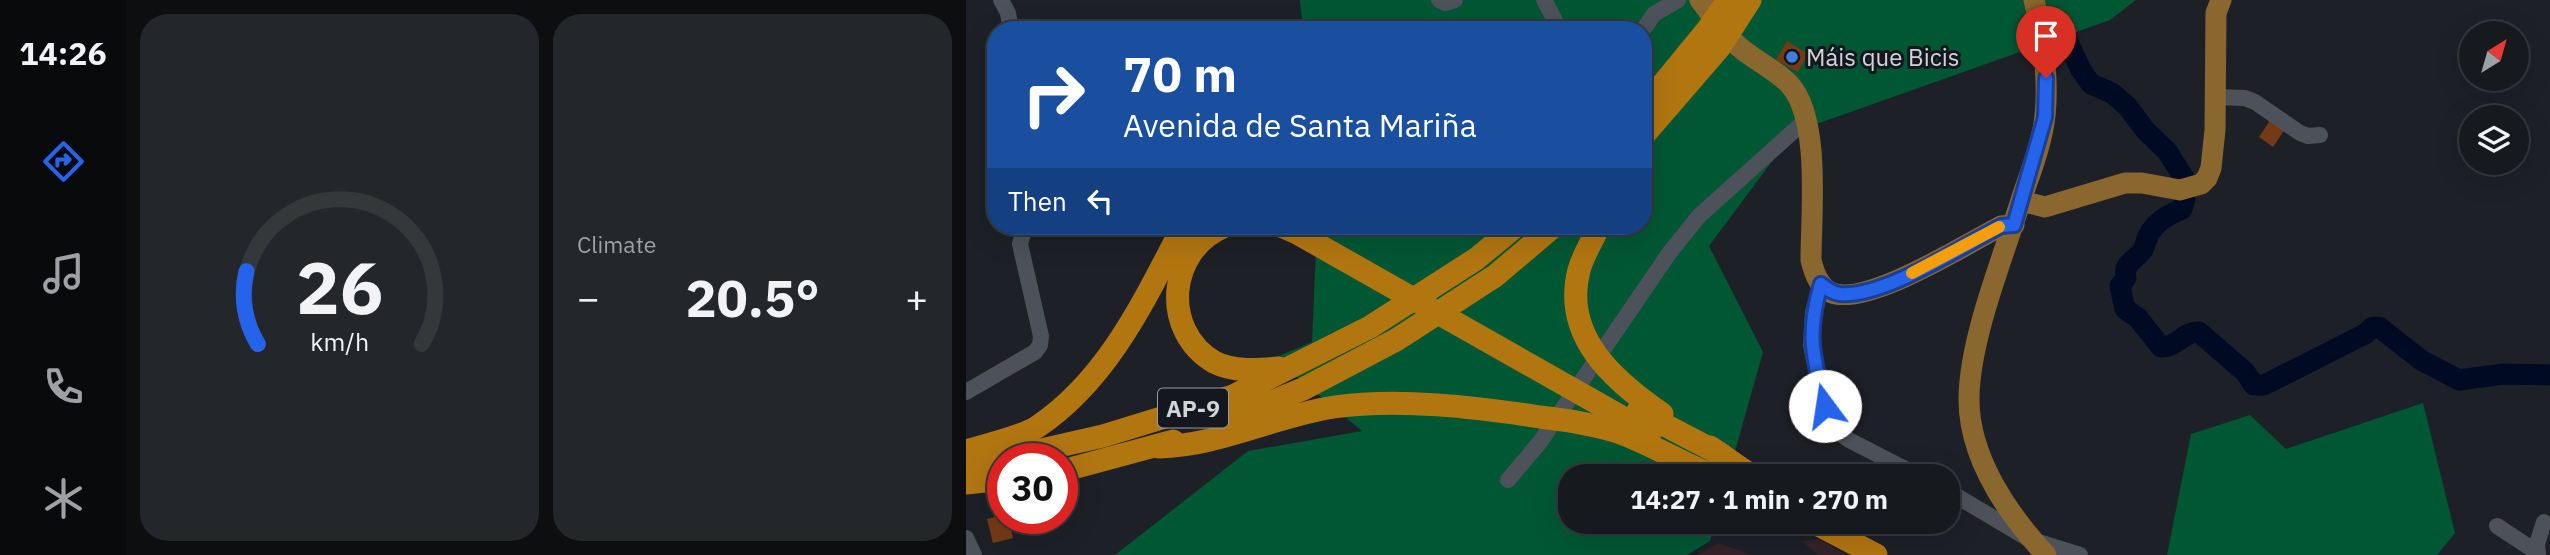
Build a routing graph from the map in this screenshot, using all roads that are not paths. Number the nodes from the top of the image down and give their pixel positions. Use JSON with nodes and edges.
{"nodes":[{"id":1,"x":1001,"y":0,"type":"edge"},
{"id":2,"x":1439,"y":0,"type":"edge"},
{"id":3,"x":1455,"y":0,"type":"edge"},
{"id":4,"x":1544,"y":0,"type":"edge"},
{"id":5,"x":1678,"y":0,"type":"edge"},
{"id":6,"x":1700,"y":0,"type":"edge"},
{"id":7,"x":1728,"y":0,"type":"edge"},
{"id":8,"x":1750,"y":0,"type":"edge"},
{"id":9,"x":2034,"y":0,"type":"edge"},
{"id":10,"x":2221,"y":0,"type":"edge"},
{"id":11,"x":1009,"y":21,"type":"edge"},
{"id":12,"x":1555,"y":21,"type":"edge"},
{"id":13,"x":1649,"y":21,"type":"edge"},
{"id":14,"x":1713,"y":38,"type":"junction"},
{"id":15,"x":1682,"y":93,"type":"junction"},
{"id":16,"x":2216,"y":97,"type":"junction"},
{"id":17,"x":1652,"y":99,"type":"edge"},
{"id":18,"x":1807,"y":119,"type":"junction"},
{"id":19,"x":1652,"y":126,"type":"edge"},
{"id":20,"x":2320,"y":135,"type":"dead end"},
{"id":21,"x":1652,"y":142,"type":"edge"},
{"id":22,"x":2021,"y":201,"type":"junction"},
{"id":23,"x":2014,"y":225,"type":"junction"},
{"id":24,"x":1022,"y":235,"type":"edge"},
{"id":25,"x":1178,"y":235,"type":"edge"},
{"id":26,"x":1210,"y":235,"type":"edge"},
{"id":27,"x":1301,"y":235,"type":"edge"},
{"id":28,"x":1326,"y":235,"type":"edge"},
{"id":29,"x":1505,"y":235,"type":"edge"},
{"id":30,"x":1544,"y":235,"type":"edge"},
{"id":31,"x":1595,"y":235,"type":"edge"},
{"id":32,"x":1821,"y":284,"type":"junction"},
{"id":33,"x":1292,"y":366,"type":"junction"},
{"id":34,"x":966,"y":392,"type":"edge"},
{"id":35,"x":1072,"y":443,"type":"edge"},
{"id":36,"x":1158,"y":447,"type":"junction"},
{"id":37,"x":966,"y":451,"type":"edge"},
{"id":38,"x":987,"y":462,"type":"edge"},
{"id":39,"x":1707,"y":464,"type":"edge"},
{"id":40,"x":1712,"y":464,"type":"edge"},
{"id":41,"x":1713,"y":464,"type":"edge"},
{"id":42,"x":1715,"y":464,"type":"edge"},
{"id":43,"x":1896,"y":464,"type":"edge"},
{"id":44,"x":966,"y":466,"type":"edge"},
{"id":45,"x":1078,"y":467,"type":"edge"},
{"id":46,"x":1508,"y":480,"type":"dead end"},
{"id":47,"x":987,"y":481,"type":"edge"},
{"id":48,"x":966,"y":484,"type":"edge"},
{"id":49,"x":1960,"y":498,"type":"edge"},
{"id":50,"x":2543,"y":522,"type":"dead end"},
{"id":51,"x":2497,"y":526,"type":"dead end"},
{"id":52,"x":1840,"y":535,"type":"edge"},
{"id":53,"x":966,"y":538,"type":"edge"},
{"id":54,"x":2029,"y":539,"type":"junction"},
{"id":55,"x":2538,"y":554,"type":"edge"},
{"id":56,"x":974,"y":555,"type":"edge"},
{"id":57,"x":1875,"y":555,"type":"edge"},
{"id":58,"x":2046,"y":555,"type":"edge"},
{"id":59,"x":2080,"y":555,"type":"edge"}],
"edges":[{"from":1,"to":11,"type":"street"},
{"from":2,"to":3,"type":"street"},
{"from":4,"to":12,"type":"street"},
{"from":5,"to":13,"type":"street"},
{"from":6,"to":18,"type":"main road"},
{"from":7,"to":14,"type":"highway"},
{"from":8,"to":14,"type":"highway"},
{"from":9,"to":22,"type":"main road"},
{"from":10,"to":16,"type":"main road"},
{"from":14,"to":15,"type":"highway"},
{"from":14,"to":17,"type":"highway"},
{"from":15,"to":19,"type":"highway"},
{"from":15,"to":21,"type":"highway"},
{"from":16,"to":20,"type":"street"},
{"from":16,"to":22,"type":"main road"},
{"from":18,"to":32,"type":"main road"},
{"from":18,"to":46,"type":"street"},
{"from":22,"to":23,"type":"main road"},
{"from":23,"to":32,"type":"main road"},
{"from":23,"to":54,"type":"main road"},
{"from":24,"to":34,"type":"street"},
{"from":25,"to":37,"type":"highway"},
{"from":26,"to":33,"type":"highway"},
{"from":27,"to":40,"type":"highway"},
{"from":28,"to":41,"type":"highway"},
{"from":29,"to":33,"type":"highway","number":"AP-9"},
{"from":30,"to":36,"type":"highway","number":"AP-9"},
{"from":31,"to":42,"type":"highway"},
{"from":32,"to":43,"type":"street"},
{"from":33,"to":35,"type":"highway","number":"AP-9"},
{"from":36,"to":39,"type":"highway"},
{"from":36,"to":45,"type":"highway","number":"AP-9"},
{"from":38,"to":44,"type":"highway","number":"AP-9"},
{"from":47,"to":48,"type":"highway"},
{"from":49,"to":54,"type":"street"},
{"from":50,"to":55,"type":"street"},
{"from":51,"to":55,"type":"street"},
{"from":52,"to":57,"type":"highway"},
{"from":53,"to":56,"type":"street"},
{"from":54,"to":58,"type":"main road"},
{"from":54,"to":59,"type":"street"}]}
